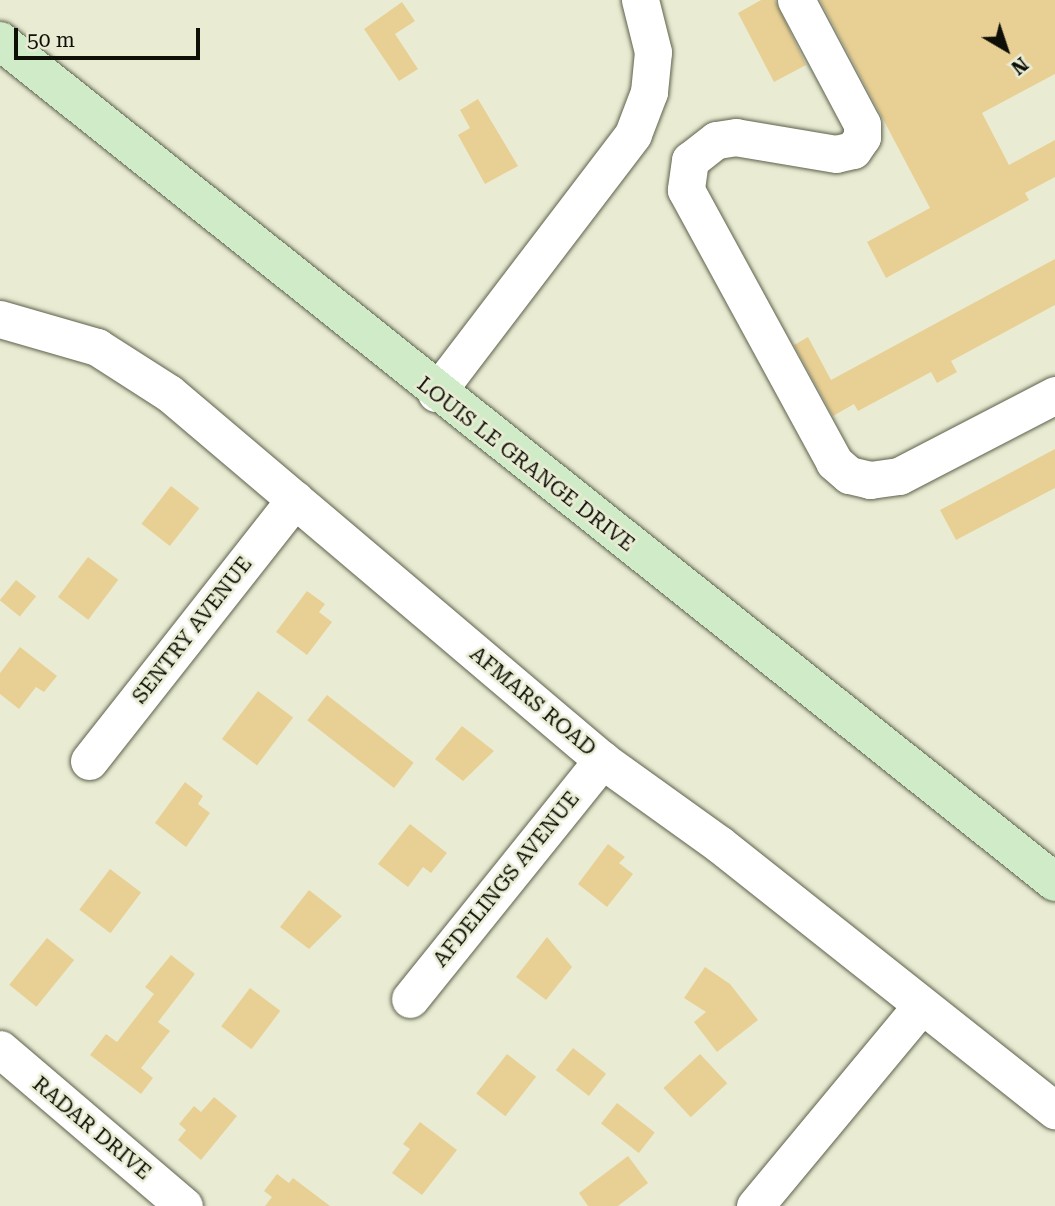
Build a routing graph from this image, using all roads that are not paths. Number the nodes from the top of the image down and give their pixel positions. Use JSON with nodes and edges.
{"nodes":[{"id":1,"x":640,"y":0,"type":"edge"},
{"id":2,"x":796,"y":0,"type":"edge"},
{"id":3,"x":0,"y":41,"type":"edge"},
{"id":4,"x":0,"y":319,"type":"edge"},
{"id":5,"x":436,"y":393,"type":"junction"},
{"id":6,"x":1055,"y":395,"type":"edge"},
{"id":7,"x":295,"y":499,"type":"junction"},
{"id":8,"x":602,"y":760,"type":"junction"},
{"id":9,"x":89,"y":761,"type":"dead end"},
{"id":10,"x":1055,"y":882,"type":"edge"},
{"id":11,"x":410,"y":999,"type":"dead end"},
{"id":12,"x":920,"y":1007,"type":"junction"},
{"id":13,"x":0,"y":1049,"type":"edge"},
{"id":14,"x":1055,"y":1110,"type":"edge"},
{"id":15,"x":184,"y":1206,"type":"edge"},
{"id":16,"x":755,"y":1206,"type":"edge"}],
"edges":[{"from":1,"to":5,"type":"street"},
{"from":2,"to":6,"type":"street"},
{"from":3,"to":5,"type":"main road","name":"LOUIS LE GRANGE DRIVE"},
{"from":4,"to":7,"type":"street","name":"AFMARS ROAD"},
{"from":5,"to":10,"type":"main road","name":"LOUIS LE GRANGE DRIVE"},
{"from":7,"to":8,"type":"street","name":"AFMARS ROAD"},
{"from":7,"to":9,"type":"street","name":"SENTRY AVENUE"},
{"from":8,"to":11,"type":"street","name":"AFDELINGS AVENUE"},
{"from":8,"to":12,"type":"street","name":"AFMARS ROAD"},
{"from":12,"to":14,"type":"street","name":"AFMARS ROAD"},
{"from":12,"to":16,"type":"street"},
{"from":13,"to":15,"type":"street","name":"RADAR DRIVE"}]}
